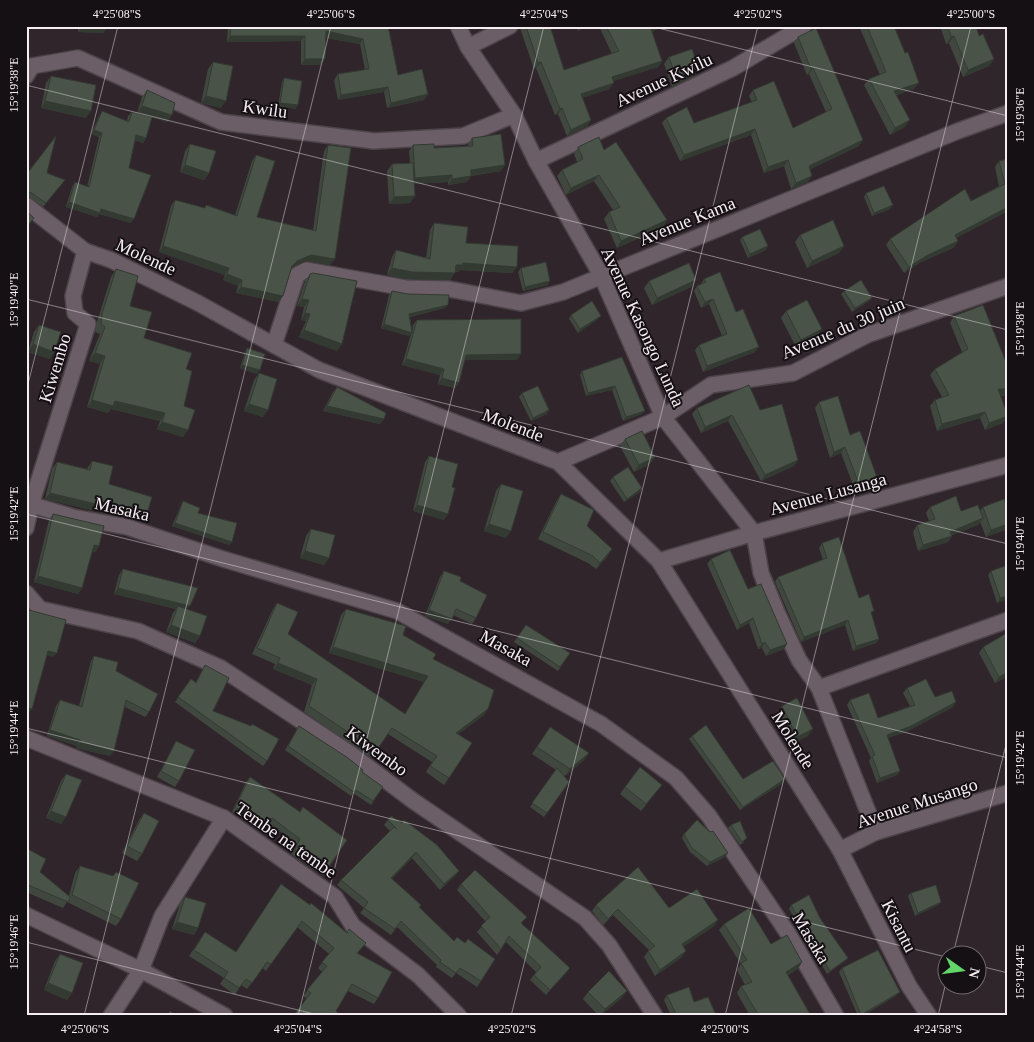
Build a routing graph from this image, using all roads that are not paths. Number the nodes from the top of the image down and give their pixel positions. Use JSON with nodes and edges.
{"nodes":[{"id":1,"x":458,"y":26,"type":"edge"},
{"id":2,"x":510,"y":26,"type":"edge"},
{"id":3,"x":804,"y":26,"type":"edge"},
{"id":4,"x":468,"y":47,"type":"junction"},
{"id":5,"x":26,"y":76,"type":"edge"},
{"id":6,"x":1008,"y":113,"type":"edge"},
{"id":7,"x":514,"y":116,"type":"junction"},
{"id":8,"x":536,"y":161,"type":"junction"},
{"id":9,"x":26,"y":205,"type":"edge"},
{"id":10,"x":85,"y":251,"type":"junction"},
{"id":11,"x":601,"y":275,"type":"junction"},
{"id":12,"x":1008,"y":286,"type":"edge"},
{"id":13,"x":274,"y":345,"type":"junction"},
{"id":14,"x":663,"y":417,"type":"junction"},
{"id":15,"x":558,"y":462,"type":"junction"},
{"id":16,"x":1008,"y":465,"type":"edge"},
{"id":17,"x":29,"y":504,"type":"edge"},
{"id":18,"x":26,"y":528,"type":"edge"},
{"id":19,"x":754,"y":532,"type":"junction"},
{"id":20,"x":659,"y":561,"type":"junction"},
{"id":21,"x":26,"y":593,"type":"edge"},
{"id":22,"x":1008,"y":620,"type":"edge"},
{"id":23,"x":819,"y":688,"type":"junction"},
{"id":24,"x":26,"y":738,"type":"edge"},
{"id":25,"x":1008,"y":794,"type":"edge"},
{"id":26,"x":224,"y":818,"type":"junction"},
{"id":27,"x":876,"y":832,"type":"junction"},
{"id":28,"x":840,"y":850,"type":"junction"},
{"id":29,"x":26,"y":915,"type":"edge"},
{"id":30,"x":141,"y":970,"type":"junction"},
{"id":31,"x":111,"y":1016,"type":"edge"},
{"id":32,"x":225,"y":1016,"type":"edge"},
{"id":33,"x":459,"y":1016,"type":"edge"},
{"id":34,"x":654,"y":1016,"type":"edge"},
{"id":35,"x":836,"y":1016,"type":"edge"},
{"id":36,"x":929,"y":1016,"type":"edge"}],
"edges":[{"from":1,"to":4,"type":"street","name":"Avenue Kasongo Lunda"},
{"from":2,"to":4,"type":"street"},
{"from":3,"to":8,"type":"street","name":"Avenue Kwilu"},
{"from":4,"to":7,"type":"street","name":"Avenue Kasongo Lunda"},
{"from":5,"to":7,"type":"street","name":"Kwilu"},
{"from":6,"to":11,"type":"street","name":"Avenue Kama"},
{"from":7,"to":8,"type":"street","name":"Avenue Kasongo Lunda"},
{"from":8,"to":11,"type":"street","name":"Avenue Kasongo Lunda"},
{"from":9,"to":10,"type":"street","name":"Molende"},
{"from":10,"to":13,"type":"street","name":"Molende"},
{"from":10,"to":17,"type":"street","name":"Kiwembo"},
{"from":11,"to":13,"type":"street","name":"Avenue Kama"},
{"from":11,"to":14,"type":"street","name":"Avenue Kasongo Lunda"},
{"from":12,"to":14,"type":"street","name":"Avenue du 30 juin"},
{"from":13,"to":15,"type":"street","name":"Molende"},
{"from":14,"to":15,"type":"street","name":"Avenue du 30 juin"},
{"from":14,"to":19,"type":"street","name":"Avenue Kasongo Lunda"},
{"from":15,"to":20,"type":"street","name":"Molende"},
{"from":16,"to":19,"type":"street","name":"Avenue Lusanga"},
{"from":17,"to":18,"type":"street","name":"Kiwembo"},
{"from":17,"to":35,"type":"street","name":"Masaka"},
{"from":19,"to":20,"type":"street","name":"Avenue Lusanga"},
{"from":19,"to":23,"type":"street","name":"Avenue Kasongo Lunda"},
{"from":20,"to":28,"type":"street","name":"Molende"},
{"from":21,"to":34,"type":"street","name":"Kiwembo"},
{"from":22,"to":23,"type":"street"},
{"from":23,"to":27,"type":"street","name":"Avenue Kasongo Lunda"},
{"from":24,"to":26,"type":"street","name":"Tembe na tembe"},
{"from":25,"to":27,"type":"street","name":"Avenue Musango"},
{"from":26,"to":30,"type":"street"},
{"from":26,"to":33,"type":"street","name":"Tembe na tembe"},
{"from":27,"to":28,"type":"street","name":"Avenue Musango"},
{"from":28,"to":36,"type":"street","name":"Kisantu"},
{"from":29,"to":30,"type":"street"},
{"from":30,"to":31,"type":"street"},
{"from":30,"to":32,"type":"street"}]}
